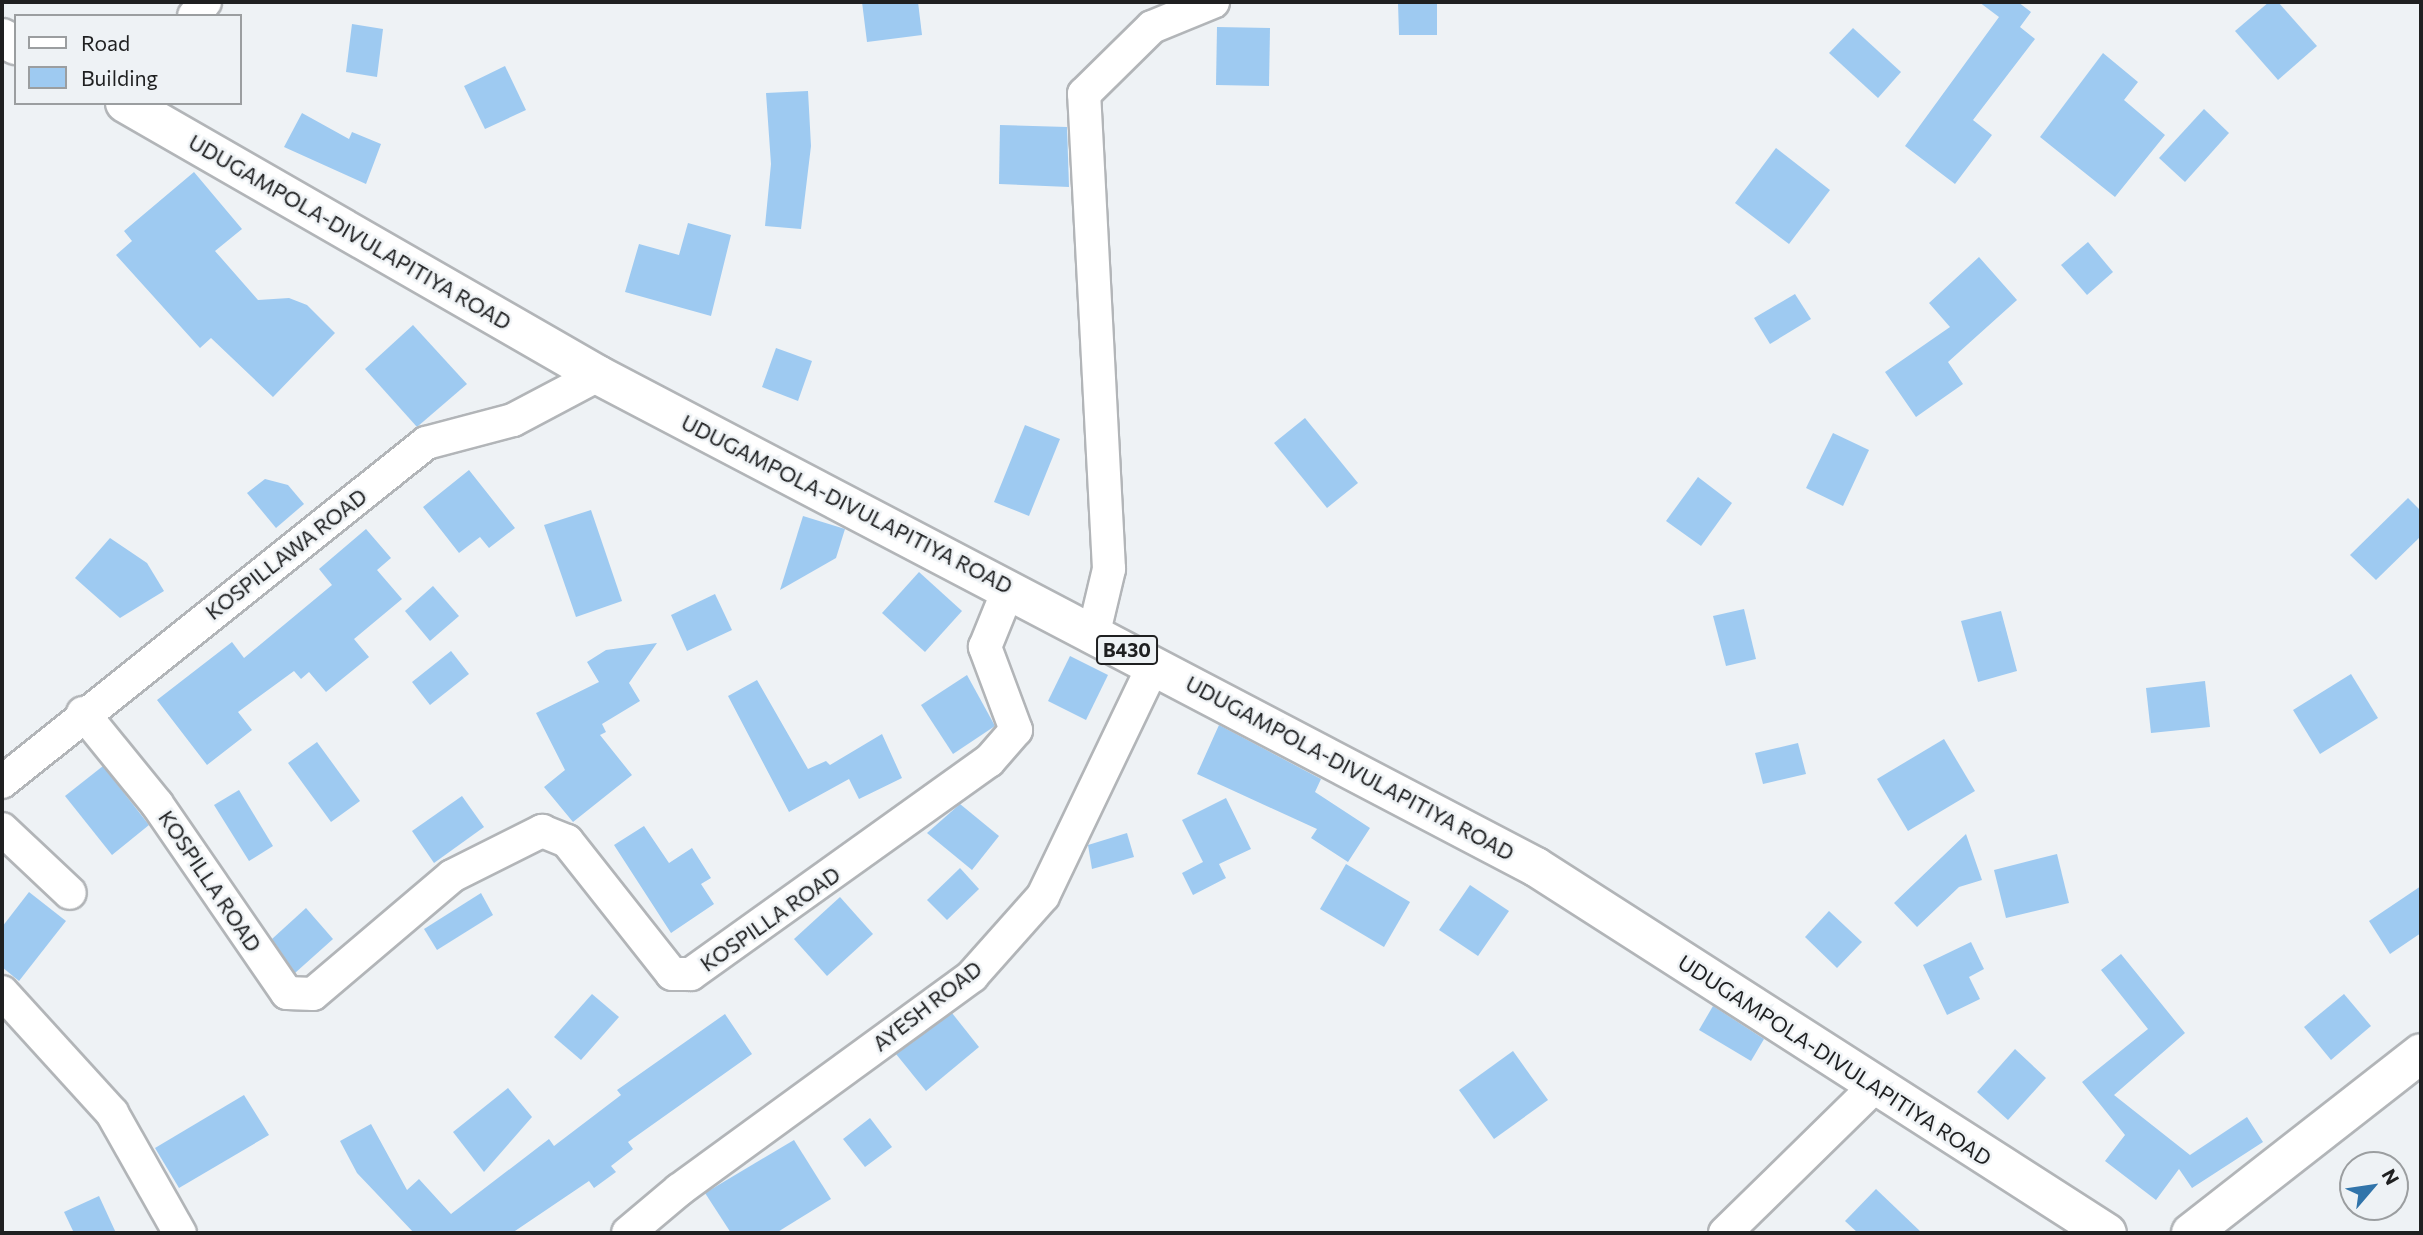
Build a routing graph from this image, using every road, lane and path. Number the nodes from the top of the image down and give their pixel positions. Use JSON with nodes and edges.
{"nodes":[{"id":1,"x":1213,"y":2,"type":"edge"},
{"id":2,"x":138,"y":106,"type":"edge"},
{"id":3,"x":598,"y":375,"type":"junction"},
{"id":4,"x":1009,"y":588,"type":"junction"},
{"id":5,"x":1094,"y":632,"type":"junction"},
{"id":6,"x":1154,"y":664,"type":"junction"},
{"id":7,"x":83,"y":713,"type":"junction"},
{"id":8,"x":4,"y":776,"type":"edge"},
{"id":9,"x":2,"y":829,"type":"edge"},
{"id":10,"x":70,"y":893,"type":"dead end"},
{"id":11,"x":2,"y":992,"type":"edge"},
{"id":12,"x":2421,"y":1053,"type":"edge"},
{"id":13,"x":1874,"y":1087,"type":"junction"},
{"id":14,"x":180,"y":1233,"type":"edge"},
{"id":15,"x":628,"y":1233,"type":"edge"},
{"id":16,"x":1725,"y":1233,"type":"edge"},
{"id":17,"x":2107,"y":1233,"type":"edge"},
{"id":18,"x":2191,"y":1233,"type":"edge"}],
"edges":[{"from":1,"to":5,"type":"street"},
{"from":2,"to":3,"type":"main road","name":"UDUGAMPOLA-DIVULAPITIYA ROAD","number":"B430"},
{"from":3,"to":4,"type":"main road","name":"UDUGAMPOLA-DIVULAPITIYA ROAD","number":"B430"},
{"from":3,"to":7,"type":"street","name":"KOSPILLAWA ROAD"},
{"from":4,"to":5,"type":"main road","name":"UDUGAMPOLA-DIVULAPITIYA ROAD","number":"B430"},
{"from":4,"to":7,"type":"street","name":"KOSPILLA ROAD"},
{"from":5,"to":6,"type":"main road","name":"UDUGAMPOLA-DIVULAPITIYA ROAD","number":"B430"},
{"from":6,"to":13,"type":"main road","name":"UDUGAMPOLA-DIVULAPITIYA ROAD","number":"B430"},
{"from":6,"to":15,"type":"street","name":"AYESH ROAD"},
{"from":7,"to":8,"type":"street","name":"KOSPILLAWA ROAD"},
{"from":9,"to":10,"type":"street"},
{"from":11,"to":14,"type":"street"},
{"from":12,"to":18,"type":"main road"},
{"from":13,"to":16,"type":"street"},
{"from":13,"to":17,"type":"main road","name":"UDUGAMPOLA-DIVULAPITIYA ROAD","number":"B430"}]}
